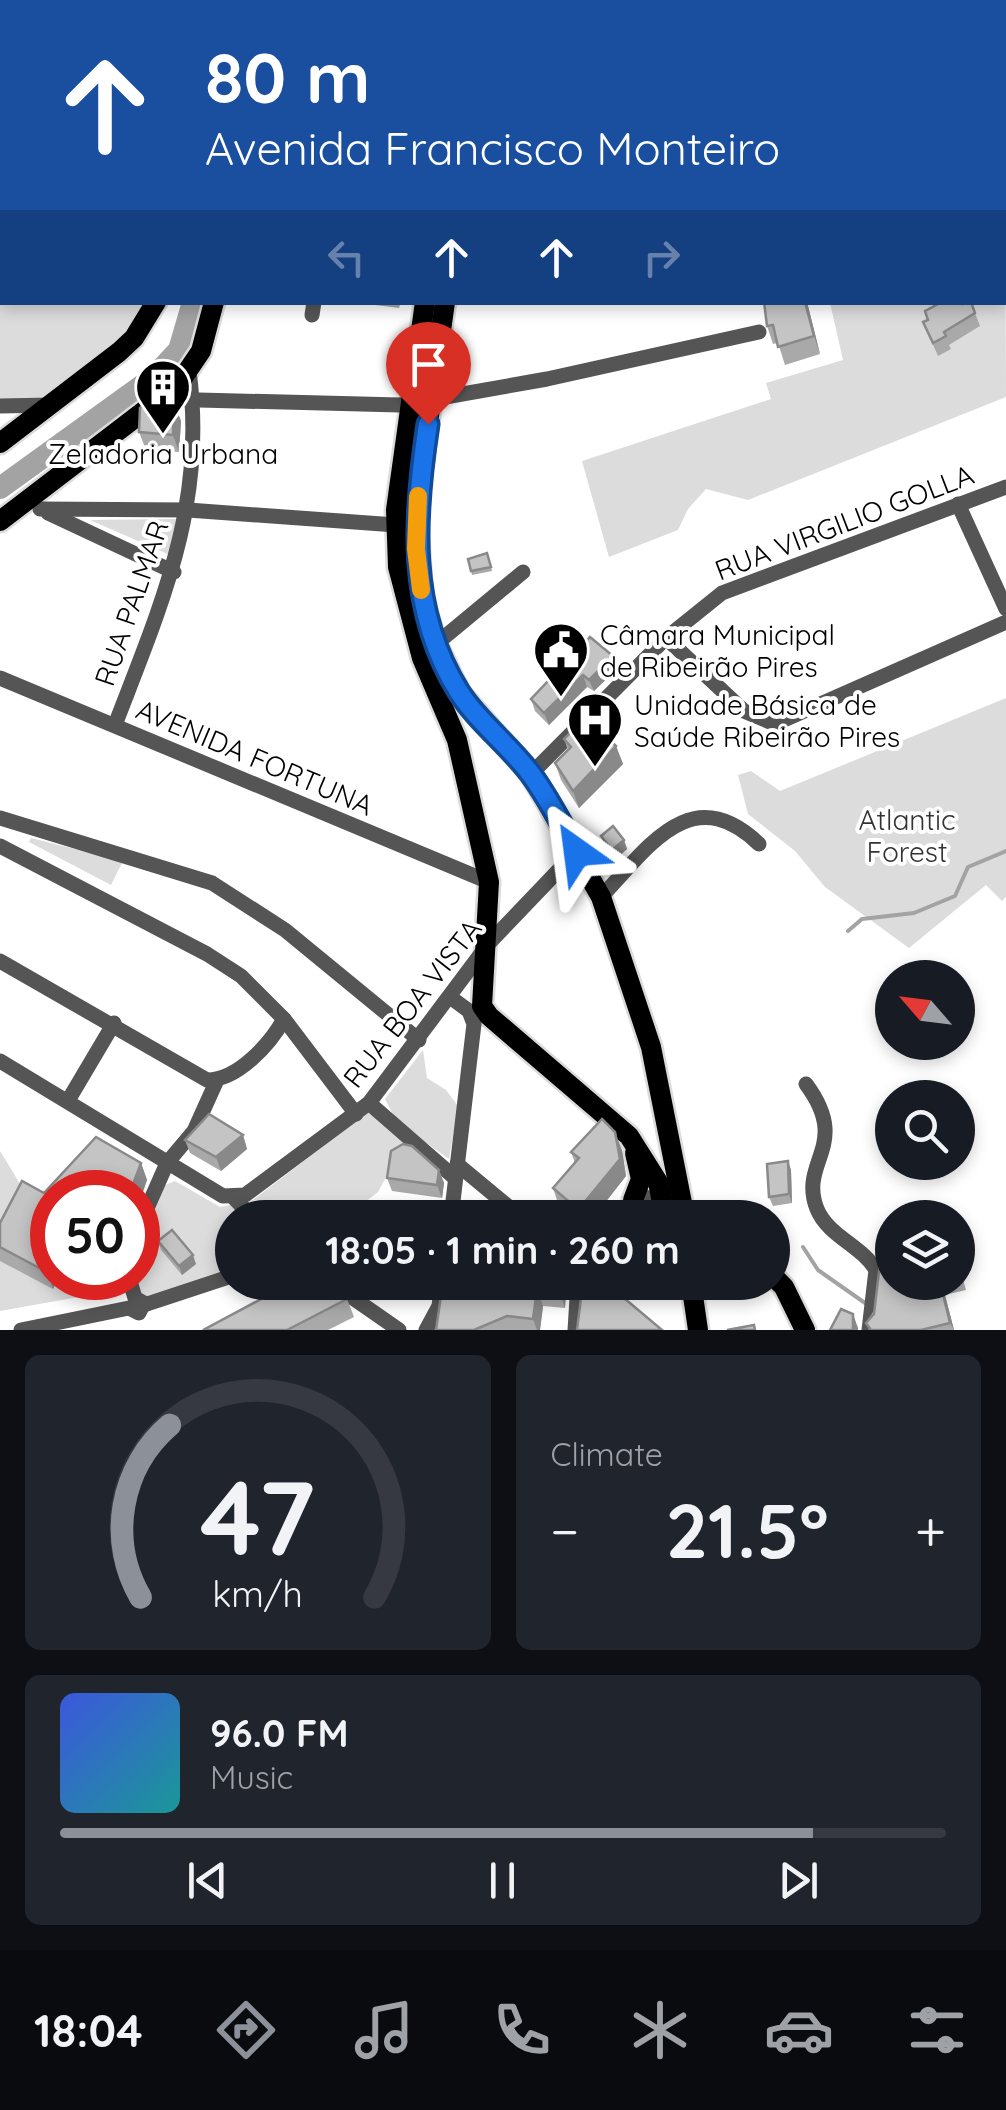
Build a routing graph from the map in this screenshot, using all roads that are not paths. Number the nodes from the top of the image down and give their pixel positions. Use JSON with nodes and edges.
{"nodes":[{"id":1,"x":154,"y":305,"type":"edge"},
{"id":2,"x":213,"y":305,"type":"edge"},
{"id":3,"x":425,"y":305,"type":"edge"},
{"id":4,"x":444,"y":305,"type":"edge"},
{"id":5,"x":759,"y":332,"type":"dead end"},
{"id":6,"x":189,"y":371,"type":"junction"},
{"id":7,"x":177,"y":399,"type":"junction"},
{"id":8,"x":420,"y":401,"type":"junction"},
{"id":9,"x":51,"y":405,"type":"junction"},
{"id":10,"x":0,"y":406,"type":"edge"},
{"id":11,"x":0,"y":443,"type":"edge"},
{"id":12,"x":1006,"y":486,"type":"edge"},
{"id":13,"x":958,"y":504,"type":"junction"},
{"id":14,"x":188,"y":510,"type":"junction"},
{"id":15,"x":0,"y":521,"type":"edge"},
{"id":16,"x":396,"y":525,"type":"junction"},
{"id":17,"x":174,"y":572,"type":"junction"},
{"id":18,"x":523,"y":572,"type":"dead end"},
{"id":19,"x":1006,"y":610,"type":"edge"},
{"id":20,"x":1006,"y":622,"type":"edge"},
{"id":21,"x":666,"y":638,"type":"junction"},
{"id":22,"x":436,"y":644,"type":"junction"},
{"id":23,"x":2,"y":685,"type":"edge"},
{"id":24,"x":115,"y":725,"type":"junction"},
{"id":25,"x":493,"y":733,"type":"junction"},
{"id":26,"x":457,"y":740,"type":"junction"},
{"id":27,"x":531,"y":774,"type":"junction"},
{"id":28,"x":0,"y":818,"type":"edge"},
{"id":29,"x":30,"y":828,"type":"junction"},
{"id":30,"x":760,"y":844,"type":"dead end"},
{"id":31,"x":0,"y":846,"type":"edge"},
{"id":32,"x":577,"y":852,"type":"junction"},
{"id":33,"x":18,"y":854,"type":"junction"},
{"id":34,"x":489,"y":882,"type":"junction"},
{"id":35,"x":601,"y":897,"type":"junction"},
{"id":36,"x":489,"y":943,"type":"junction"},
{"id":37,"x":0,"y":961,"type":"edge"},
{"id":38,"x":450,"y":997,"type":"junction"},
{"id":39,"x":284,"y":1019,"type":"junction"},
{"id":40,"x":114,"y":1023,"type":"junction"},
{"id":41,"x":506,"y":1030,"type":"junction"},
{"id":42,"x":419,"y":1040,"type":"junction"},
{"id":43,"x":473,"y":1044,"type":"junction"},
{"id":44,"x":0,"y":1062,"type":"edge"},
{"id":45,"x":216,"y":1080,"type":"junction"},
{"id":46,"x":806,"y":1084,"type":"dead end"},
{"id":47,"x":69,"y":1099,"type":"junction"},
{"id":48,"x":362,"y":1108,"type":"junction"},
{"id":49,"x":668,"y":1117,"type":"junction"},
{"id":50,"x":631,"y":1138,"type":"junction"},
{"id":51,"x":167,"y":1163,"type":"junction"},
{"id":52,"x":456,"y":1171,"type":"junction"},
{"id":53,"x":160,"y":1179,"type":"edge"},
{"id":54,"x":228,"y":1197,"type":"junction"},
{"id":55,"x":232,"y":1200,"type":"edge"},
{"id":56,"x":452,"y":1200,"type":"edge"},
{"id":57,"x":497,"y":1200,"type":"edge"},
{"id":58,"x":633,"y":1200,"type":"joint"},
{"id":59,"x":652,"y":1200,"type":"edge"},
{"id":60,"x":661,"y":1200,"type":"edge"},
{"id":61,"x":681,"y":1200,"type":"edge"},
{"id":62,"x":215,"y":1281,"type":"edge"},
{"id":63,"x":790,"y":1299,"type":"edge"},
{"id":64,"x":135,"y":1300,"type":"edge"},
{"id":65,"x":356,"y":1300,"type":"edge"},
{"id":66,"x":440,"y":1300,"type":"edge"},
{"id":67,"x":577,"y":1300,"type":"edge"},
{"id":68,"x":693,"y":1300,"type":"edge"},
{"id":69,"x":137,"y":1306,"type":"junction"},
{"id":70,"x":21,"y":1330,"type":"edge"},
{"id":71,"x":144,"y":1330,"type":"edge"},
{"id":72,"x":399,"y":1330,"type":"edge"},
{"id":73,"x":426,"y":1330,"type":"edge"},
{"id":74,"x":575,"y":1330,"type":"edge"},
{"id":75,"x":698,"y":1330,"type":"edge"},
{"id":76,"x":806,"y":1330,"type":"edge"},
{"id":77,"x":869,"y":1330,"type":"edge"}],
"edges":[{"from":1,"to":9,"type":"main road"},
{"from":2,"to":6,"type":"main road"},
{"from":3,"to":8,"type":"main road"},
{"from":4,"to":8,"type":"main road"},
{"from":5,"to":8,"type":"street"},
{"from":6,"to":7,"type":"main road"},
{"from":6,"to":7,"type":"street","name":"RUA PALMAR"},
{"from":7,"to":8,"type":"street"},
{"from":7,"to":14,"type":"street","name":"RUA PALMAR"},
{"from":7,"to":15,"type":"main road"},
{"from":8,"to":16,"type":"main road"},
{"from":8,"to":22,"type":"main road"},
{"from":9,"to":10,"type":"street"},
{"from":9,"to":11,"type":"main road"},
{"from":12,"to":13,"type":"street","name":"RUA VIRGILIO GOLLA"},
{"from":13,"to":19,"type":"street"},
{"from":13,"to":21,"type":"street","name":"RUA VIRGILIO GOLLA"},
{"from":14,"to":16,"type":"street"},
{"from":14,"to":17,"type":"street","name":"RUA PALMAR"},
{"from":14,"to":17,"type":"street"},
{"from":16,"to":26,"type":"main road"},
{"from":17,"to":24,"type":"street","name":"RUA PALMAR"},
{"from":18,"to":22,"type":"street"},
{"from":20,"to":21,"type":"street"},
{"from":21,"to":27,"type":"street","name":"RUA VIRGILIO GOLLA"},
{"from":22,"to":25,"type":"main road"},
{"from":23,"to":24,"type":"street","name":"AVENIDA FORTUNA"},
{"from":24,"to":34,"type":"street","name":"AVENIDA FORTUNA"},
{"from":25,"to":26,"type":"main road"},
{"from":25,"to":27,"type":"main road"},
{"from":26,"to":34,"type":"main road"},
{"from":27,"to":32,"type":"main road"},
{"from":28,"to":29,"type":"street"},
{"from":29,"to":33,"type":"street"},
{"from":29,"to":42,"type":"street"},
{"from":30,"to":35,"type":"street"},
{"from":31,"to":33,"type":"street"},
{"from":32,"to":35,"type":"main road"},
{"from":32,"to":36,"type":"street","name":"RUA BOA VISTA"},
{"from":33,"to":39,"type":"street"},
{"from":34,"to":36,"type":"main road"},
{"from":35,"to":49,"type":"main road"},
{"from":36,"to":38,"type":"street","name":"RUA BOA VISTA"},
{"from":36,"to":41,"type":"main road"},
{"from":37,"to":40,"type":"street"},
{"from":38,"to":42,"type":"street","name":"RUA BOA VISTA"},
{"from":38,"to":43,"type":"street"},
{"from":39,"to":45,"type":"street"},
{"from":39,"to":48,"type":"street"},
{"from":40,"to":45,"type":"street"},
{"from":40,"to":47,"type":"street"},
{"from":41,"to":43,"type":"street"},
{"from":41,"to":50,"type":"main road"},
{"from":42,"to":48,"type":"street","name":"RUA BOA VISTA"},
{"from":43,"to":52,"type":"street"},
{"from":44,"to":47,"type":"street"},
{"from":45,"to":51,"type":"street"},
{"from":46,"to":77,"type":"street"},
{"from":47,"to":51,"type":"street"},
{"from":48,"to":52,"type":"street"},
{"from":48,"to":54,"type":"street","name":"RUA BOA VISTA"},
{"from":49,"to":50,"type":"main road"},
{"from":49,"to":61,"type":"main road"},
{"from":50,"to":58,"type":"main road"},
{"from":50,"to":60,"type":"main road"},
{"from":51,"to":53,"type":"street"},
{"from":51,"to":54,"type":"street"},
{"from":52,"to":56,"type":"street"},
{"from":52,"to":57,"type":"street"},
{"from":54,"to":55,"type":"street"},
{"from":58,"to":59,"type":"street"},
{"from":62,"to":69,"type":"street"},
{"from":63,"to":76,"type":"main road"},
{"from":64,"to":69,"type":"street"},
{"from":65,"to":72,"type":"street"},
{"from":66,"to":73,"type":"street"},
{"from":67,"to":74,"type":"street"},
{"from":68,"to":75,"type":"main road"},
{"from":69,"to":70,"type":"street"},
{"from":69,"to":71,"type":"street"}]}
